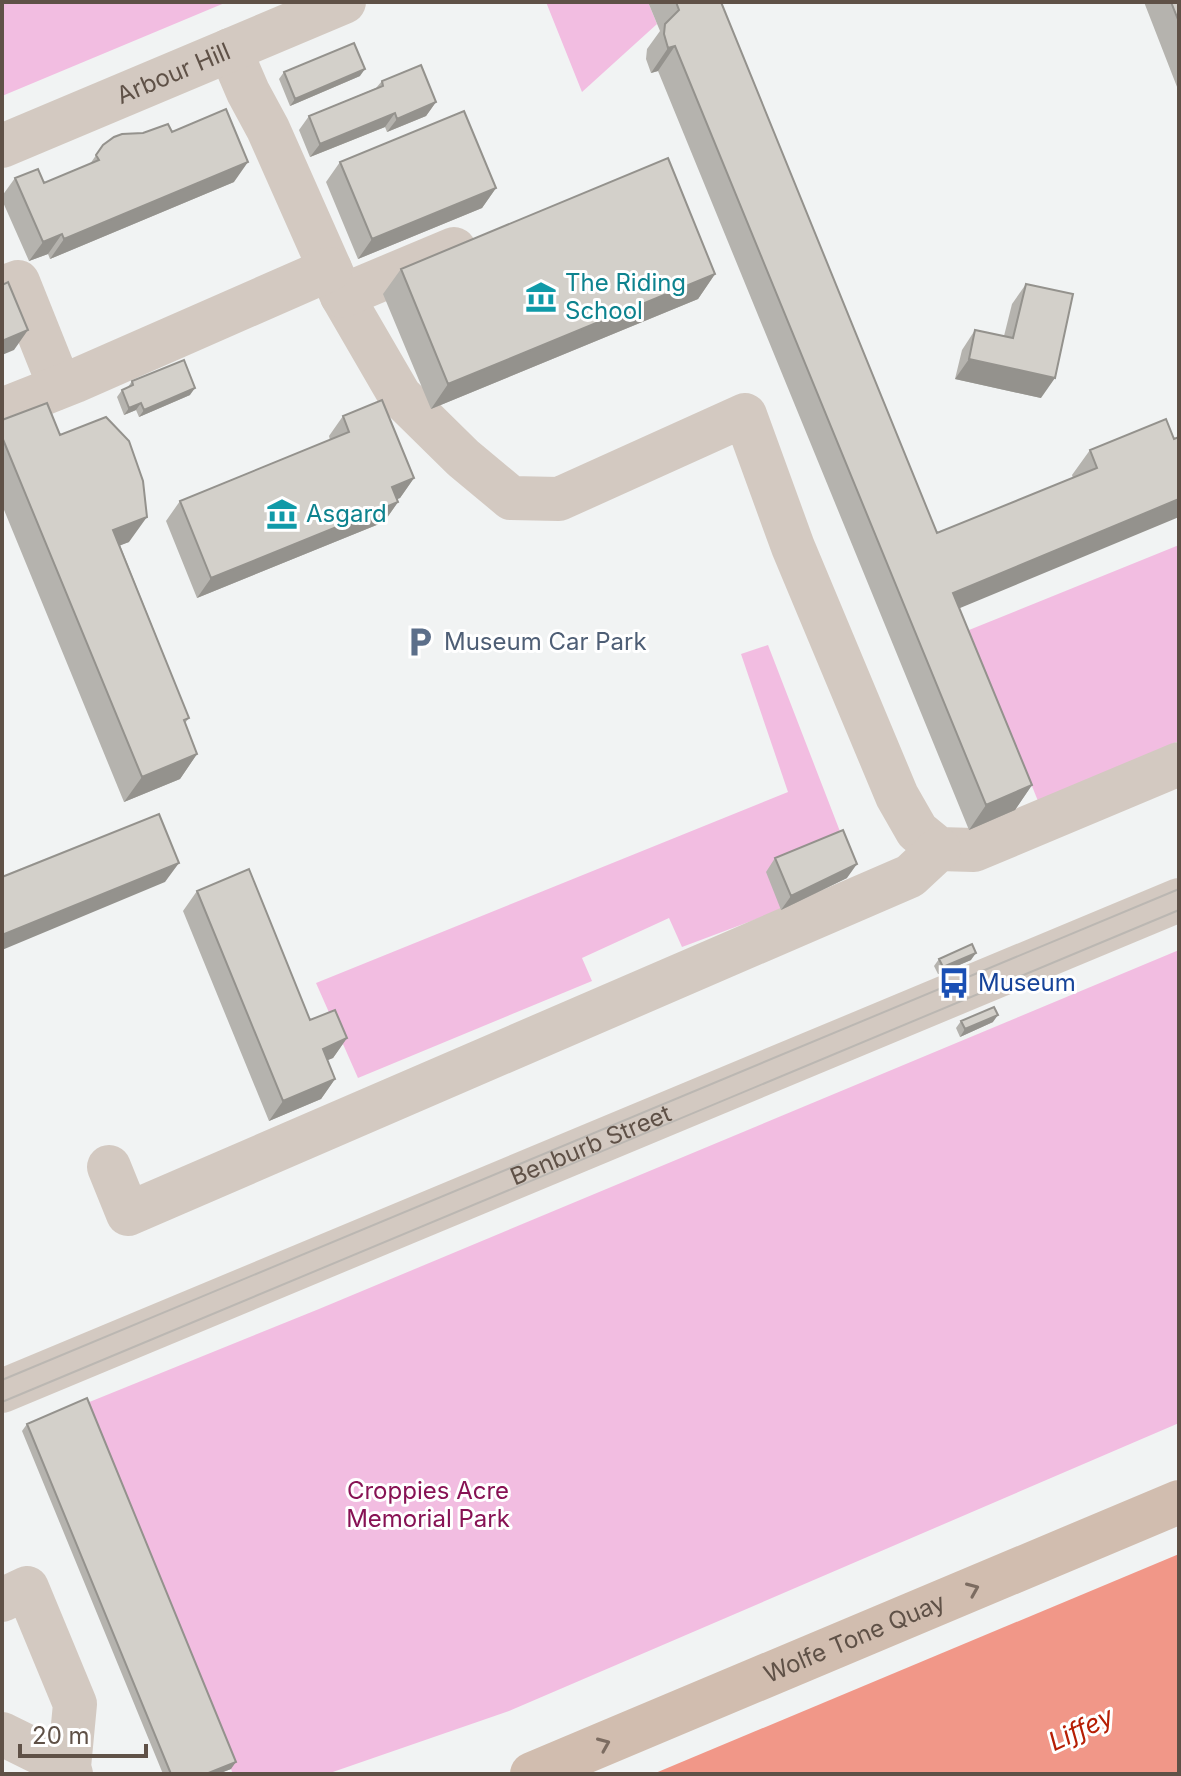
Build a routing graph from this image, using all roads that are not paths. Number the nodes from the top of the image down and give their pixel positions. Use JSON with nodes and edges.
{"nodes":[{"id":1,"x":323,"y":6,"type":"edge"},
{"id":2,"x":230,"y":50,"type":"junction"},
{"id":3,"x":2,"y":146,"type":"edge"},
{"id":4,"x":483,"y":236,"type":"edge"},
{"id":5,"x":336,"y":282,"type":"junction"},
{"id":6,"x":2,"y":288,"type":"edge"},
{"id":7,"x":54,"y":389,"type":"junction"},
{"id":8,"x":2,"y":410,"type":"edge"},
{"id":9,"x":1179,"y":764,"type":"edge"},
{"id":10,"x":939,"y":849,"type":"junction"},
{"id":11,"x":1179,"y":900,"type":"edge"},
{"id":12,"x":109,"y":1167,"type":"dead end"},
{"id":13,"x":2,"y":1391,"type":"edge"},
{"id":14,"x":1179,"y":1502,"type":"edge"},
{"id":15,"x":2,"y":1600,"type":"edge"},
{"id":16,"x":2,"y":1734,"type":"edge"},
{"id":17,"x":70,"y":1770,"type":"edge"},
{"id":18,"x":532,"y":1774,"type":"edge"}],
"edges":[{"from":1,"to":2,"type":"street","name":"Arbour Hill"},
{"from":2,"to":3,"type":"street","name":"Arbour Hill"},
{"from":2,"to":5,"type":"street"},
{"from":4,"to":5,"type":"street"},
{"from":5,"to":7,"type":"street"},
{"from":5,"to":10,"type":"street"},
{"from":6,"to":7,"type":"street"},
{"from":7,"to":8,"type":"street"},
{"from":9,"to":10,"type":"street"},
{"from":10,"to":12,"type":"street"},
{"from":11,"to":13,"type":"street","name":"Benburb Street"},
{"from":18,"to":14,"type":"main road","name":"Wolfe Tone Quay","one_way":true},
{"from":15,"to":17,"type":"street"},
{"from":16,"to":17,"type":"street"}]}
